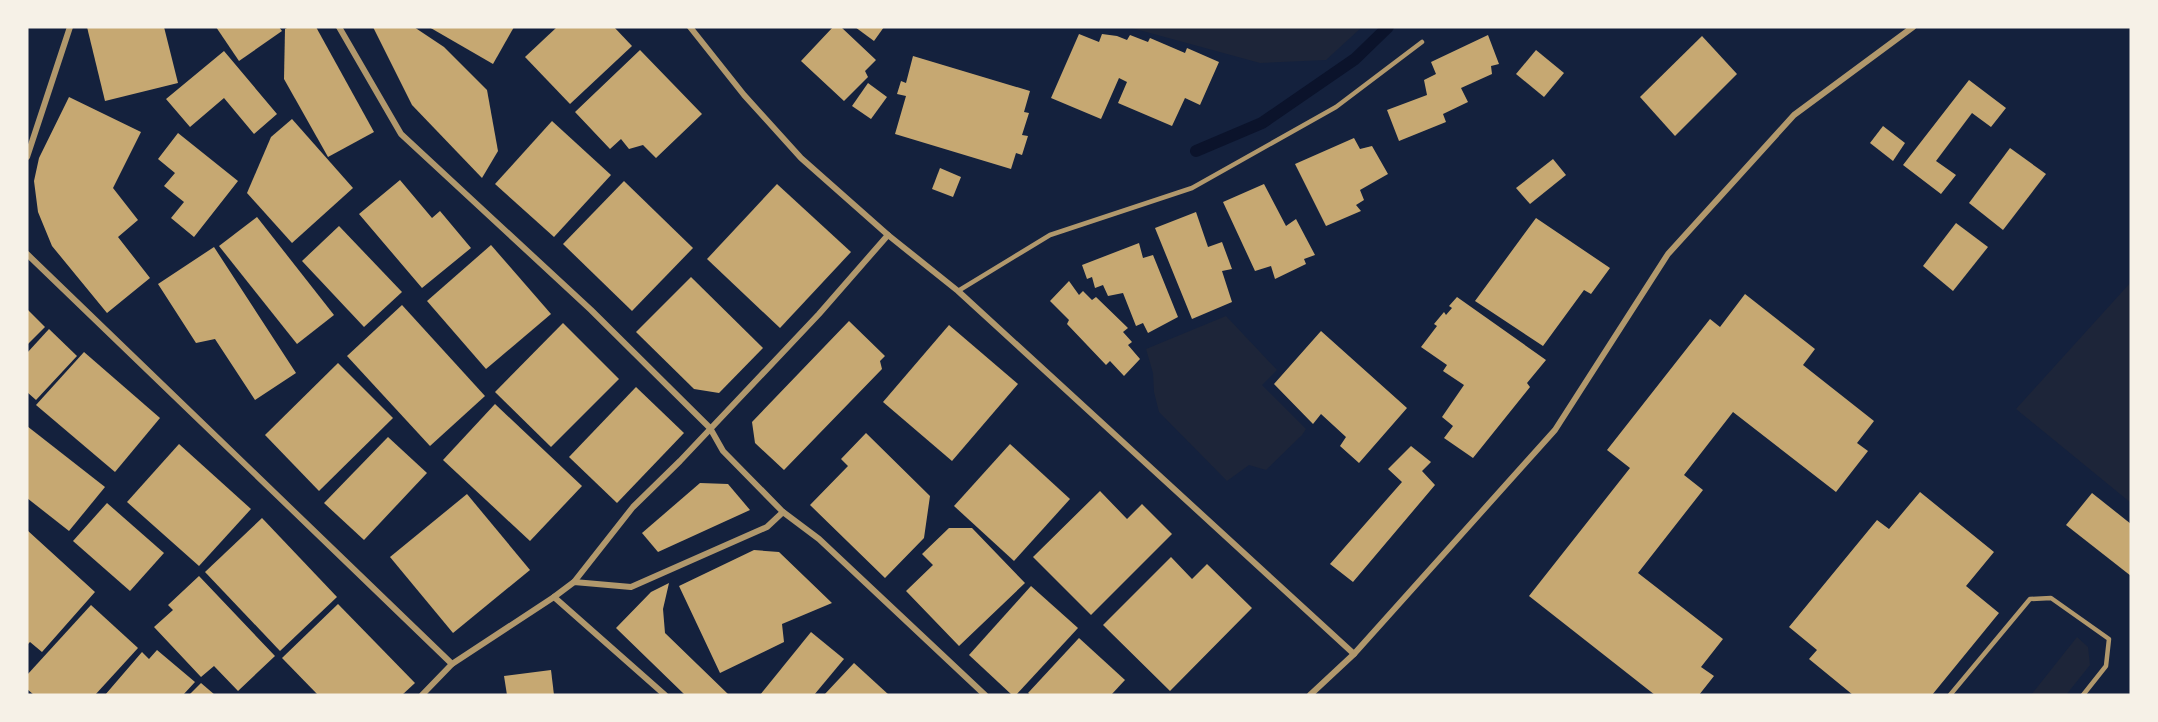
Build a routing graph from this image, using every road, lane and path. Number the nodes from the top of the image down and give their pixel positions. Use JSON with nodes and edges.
{"nodes":[{"id":1,"x":70,"y":27,"type":"edge"},
{"id":2,"x":339,"y":27,"type":"edge"},
{"id":3,"x":690,"y":27,"type":"edge"},
{"id":4,"x":1913,"y":27,"type":"edge"},
{"id":5,"x":1422,"y":42,"type":"dead end"},
{"id":6,"x":27,"y":157,"type":"edge"},
{"id":7,"x":888,"y":236,"type":"junction"},
{"id":8,"x":27,"y":254,"type":"edge"},
{"id":9,"x":958,"y":291,"type":"junction"},
{"id":10,"x":710,"y":428,"type":"junction"},
{"id":11,"x":783,"y":512,"type":"junction"},
{"id":12,"x":574,"y":582,"type":"junction"},
{"id":13,"x":554,"y":597,"type":"junction"},
{"id":14,"x":1354,"y":654,"type":"junction"},
{"id":15,"x":452,"y":664,"type":"junction"},
{"id":16,"x":422,"y":695,"type":"edge"},
{"id":17,"x":664,"y":695,"type":"edge"},
{"id":18,"x":985,"y":695,"type":"edge"},
{"id":19,"x":1310,"y":695,"type":"edge"},
{"id":20,"x":1950,"y":695,"type":"edge"},
{"id":21,"x":2083,"y":695,"type":"edge"}],
"edges":[{"from":1,"to":6,"type":"street"},
{"from":2,"to":10,"type":"street"},
{"from":3,"to":7,"type":"street"},
{"from":4,"to":14,"type":"street"},
{"from":5,"to":9,"type":"lane"},
{"from":7,"to":9,"type":"street"},
{"from":7,"to":10,"type":"street"},
{"from":8,"to":15,"type":"street"},
{"from":9,"to":14,"type":"street"},
{"from":10,"to":11,"type":"street"},
{"from":10,"to":12,"type":"street"},
{"from":11,"to":12,"type":"street"},
{"from":11,"to":18,"type":"street"},
{"from":12,"to":13,"type":"street"},
{"from":13,"to":15,"type":"street"},
{"from":13,"to":17,"type":"street"},
{"from":14,"to":19,"type":"street"},
{"from":15,"to":16,"type":"street"},
{"from":20,"to":21,"type":"lane"}]}
